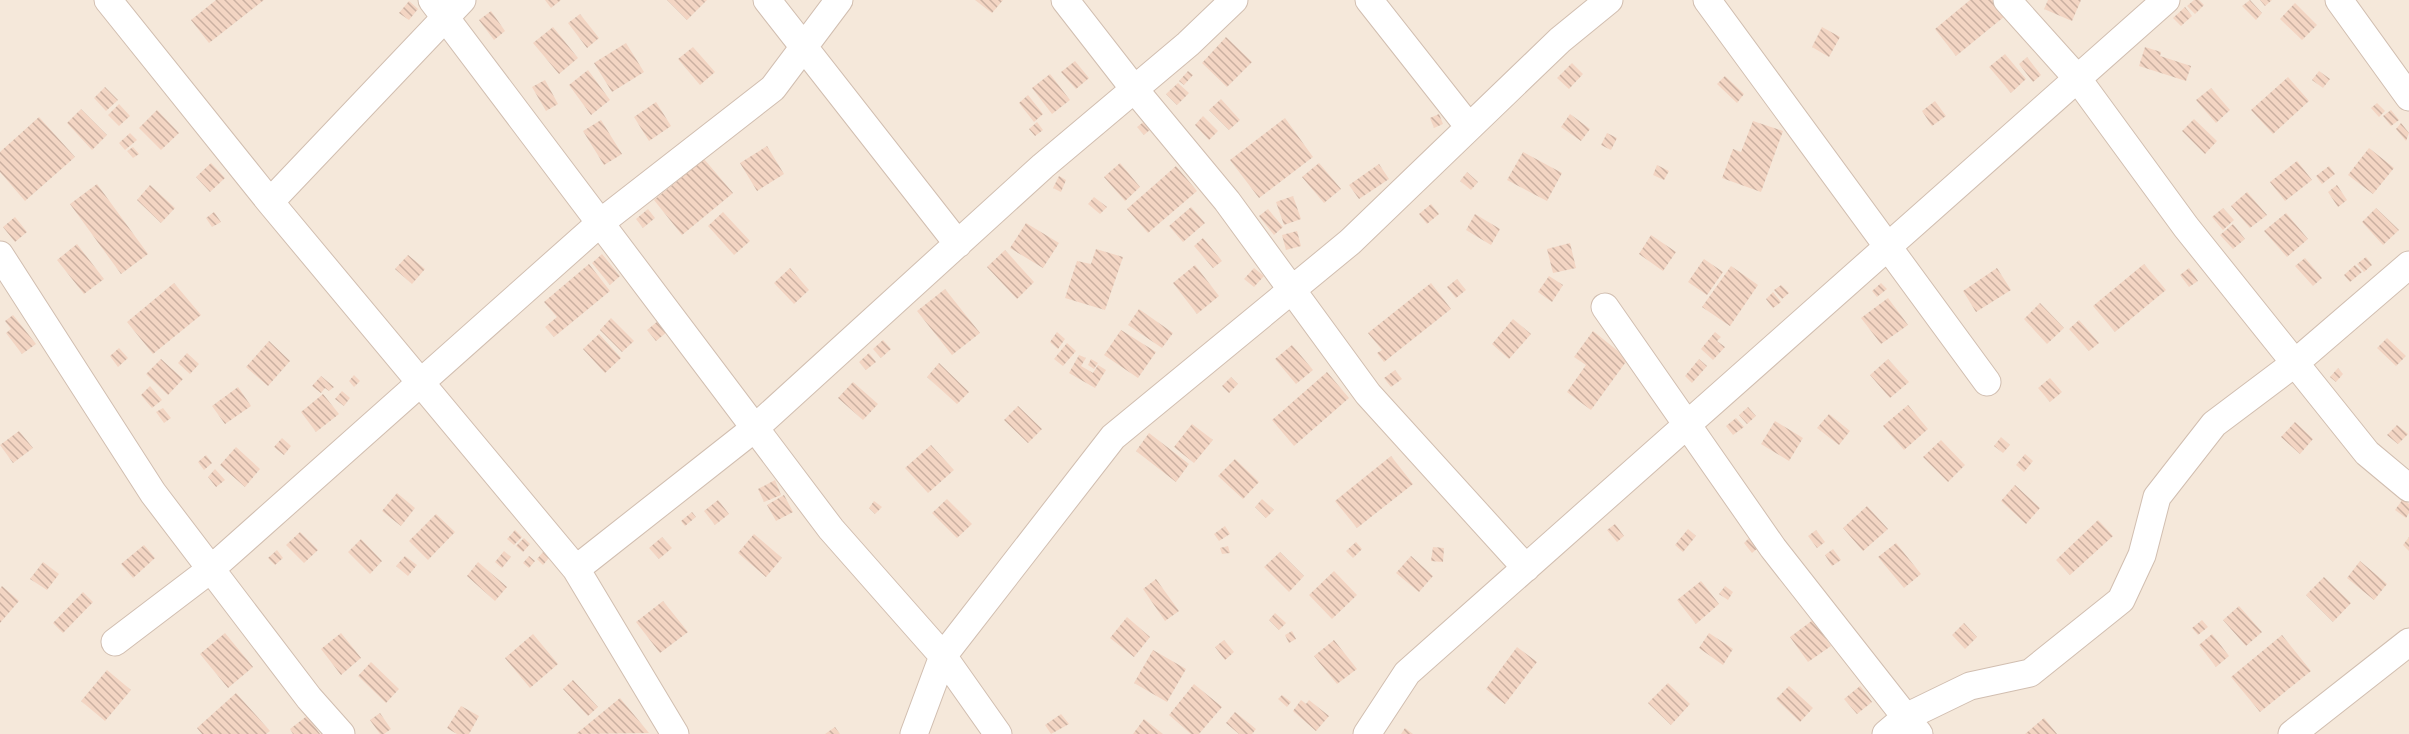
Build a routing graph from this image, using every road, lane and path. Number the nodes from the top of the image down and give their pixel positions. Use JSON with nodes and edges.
{"nodes":[{"id":1,"x":108,"y":0,"type":"edge"},
{"id":2,"x":767,"y":0,"type":"edge"},
{"id":3,"x":839,"y":0,"type":"edge"},
{"id":4,"x":1065,"y":0,"type":"edge"},
{"id":5,"x":1234,"y":0,"type":"edge"},
{"id":6,"x":1369,"y":0,"type":"edge"},
{"id":7,"x":1609,"y":0,"type":"edge"},
{"id":8,"x":1707,"y":0,"type":"edge"},
{"id":9,"x":2007,"y":0,"type":"edge"},
{"id":10,"x":2166,"y":0,"type":"edge"},
{"id":11,"x":2339,"y":0,"type":"edge"},
{"id":12,"x":446,"y":6,"type":"edge"},
{"id":13,"x":805,"y":46,"type":"junction"},
{"id":14,"x":2077,"y":78,"type":"junction"},
{"id":15,"x":1135,"y":90,"type":"junction"},
{"id":16,"x":2409,"y":97,"type":"edge"},
{"id":17,"x":1469,"y":128,"type":"junction"},
{"id":18,"x":270,"y":202,"type":"junction"},
{"id":19,"x":600,"y":223,"type":"junction"},
{"id":20,"x":958,"y":244,"type":"junction"},
{"id":21,"x":1888,"y":247,"type":"junction"},
{"id":22,"x":0,"y":255,"type":"edge"},
{"id":23,"x":2409,"y":265,"type":"edge"},
{"id":24,"x":1292,"y":289,"type":"junction"},
{"id":25,"x":1605,"y":308,"type":"dead end"},
{"id":26,"x":2295,"y":363,"type":"junction"},
{"id":27,"x":1987,"y":382,"type":"dead end"},
{"id":28,"x":420,"y":384,"type":"junction"},
{"id":29,"x":1687,"y":424,"type":"junction"},
{"id":30,"x":755,"y":428,"type":"junction"},
{"id":31,"x":2409,"y":488,"type":"edge"},
{"id":32,"x":1526,"y":568,"type":"junction"},
{"id":33,"x":211,"y":569,"type":"junction"},
{"id":34,"x":576,"y":569,"type":"junction"},
{"id":35,"x":115,"y":642,"type":"dead end"},
{"id":36,"x":2409,"y":642,"type":"edge"},
{"id":37,"x":943,"y":656,"type":"junction"},
{"id":38,"x":1903,"y":728,"type":"edge"},
{"id":39,"x":341,"y":734,"type":"edge"},
{"id":40,"x":675,"y":734,"type":"edge"},
{"id":41,"x":914,"y":734,"type":"edge"},
{"id":42,"x":998,"y":734,"type":"edge"},
{"id":43,"x":1367,"y":734,"type":"edge"},
{"id":44,"x":2292,"y":734,"type":"edge"}],
"edges":[{"from":1,"to":18,"type":"street"},
{"from":2,"to":13,"type":"street"},
{"from":3,"to":13,"type":"street"},
{"from":4,"to":15,"type":"street"},
{"from":5,"to":15,"type":"street"},
{"from":6,"to":17,"type":"street"},
{"from":7,"to":17,"type":"street"},
{"from":8,"to":21,"type":"street"},
{"from":9,"to":14,"type":"street"},
{"from":10,"to":14,"type":"street"},
{"from":11,"to":16,"type":"street"},
{"from":12,"to":18,"type":"street"},
{"from":12,"to":19,"type":"street"},
{"from":13,"to":19,"type":"street"},
{"from":13,"to":20,"type":"street"},
{"from":14,"to":21,"type":"street"},
{"from":14,"to":26,"type":"street"},
{"from":15,"to":20,"type":"street"},
{"from":15,"to":24,"type":"street"},
{"from":17,"to":24,"type":"street"},
{"from":18,"to":28,"type":"street"},
{"from":19,"to":28,"type":"street"},
{"from":19,"to":30,"type":"street"},
{"from":20,"to":30,"type":"street"},
{"from":21,"to":27,"type":"street"},
{"from":21,"to":29,"type":"street"},
{"from":22,"to":33,"type":"street"},
{"from":23,"to":26,"type":"street"},
{"from":24,"to":32,"type":"street"},
{"from":24,"to":37,"type":"street"},
{"from":25,"to":29,"type":"street"},
{"from":26,"to":31,"type":"street"},
{"from":26,"to":38,"type":"street"},
{"from":28,"to":33,"type":"street"},
{"from":28,"to":34,"type":"street"},
{"from":29,"to":32,"type":"street"},
{"from":29,"to":38,"type":"street"},
{"from":30,"to":34,"type":"street"},
{"from":30,"to":37,"type":"street"},
{"from":32,"to":43,"type":"street"},
{"from":33,"to":35,"type":"street"},
{"from":33,"to":39,"type":"street"},
{"from":34,"to":40,"type":"street"},
{"from":36,"to":44,"type":"street"},
{"from":37,"to":41,"type":"street"},
{"from":37,"to":42,"type":"street"}]}
